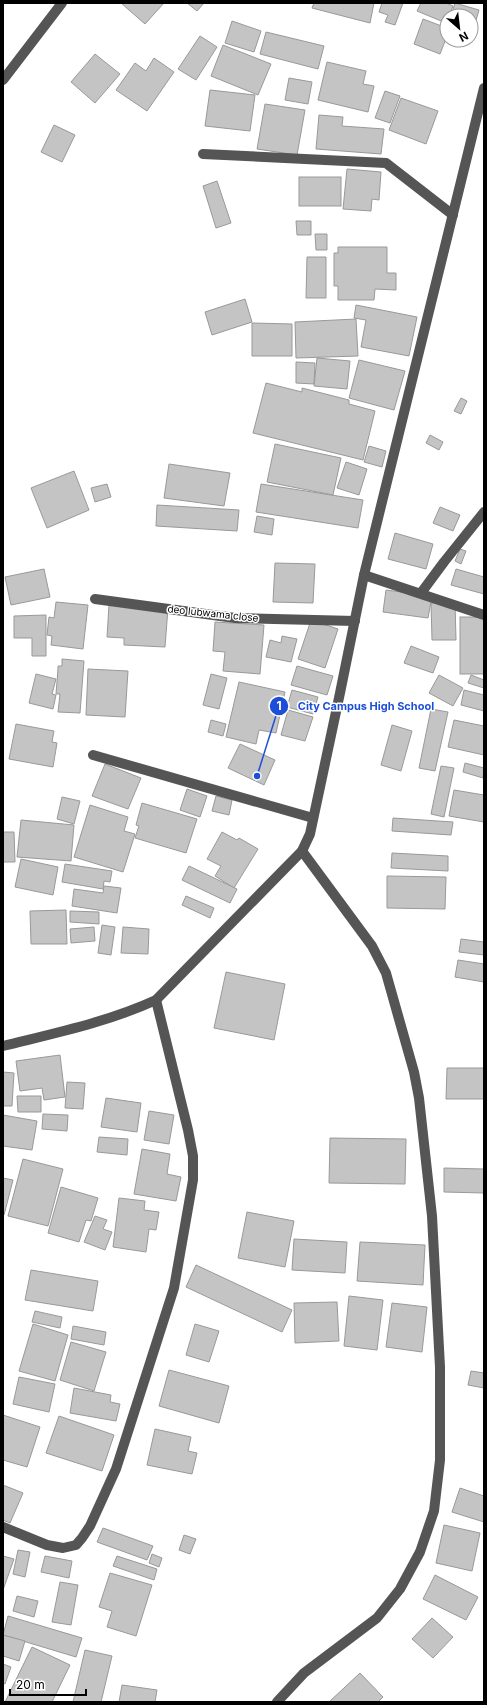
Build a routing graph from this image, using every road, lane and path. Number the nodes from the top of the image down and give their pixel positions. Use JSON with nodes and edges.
{"nodes":[{"id":1,"x":62,"y":3,"type":"edge"},
{"id":2,"x":3,"y":80,"type":"edge"},
{"id":3,"x":484,"y":88,"type":"edge"},
{"id":4,"x":203,"y":154,"type":"dead end"},
{"id":5,"x":453,"y":215,"type":"junction"},
{"id":6,"x":484,"y":512,"type":"edge"},
{"id":7,"x":364,"y":575,"type":"junction"},
{"id":8,"x":421,"y":593,"type":"junction"},
{"id":9,"x":96,"y":599,"type":"dead end"},
{"id":10,"x":484,"y":614,"type":"edge"},
{"id":11,"x":355,"y":621,"type":"junction"},
{"id":12,"x":93,"y":755,"type":"dead end"},
{"id":13,"x":313,"y":818,"type":"junction"},
{"id":14,"x":302,"y":850,"type":"junction"},
{"id":15,"x":156,"y":1000,"type":"junction"},
{"id":16,"x":3,"y":1046,"type":"edge"},
{"id":17,"x":3,"y":1527,"type":"edge"},
{"id":18,"x":277,"y":1702,"type":"edge"}],
"edges":[{"from":1,"to":2,"type":"street"},
{"from":3,"to":5,"type":"street"},
{"from":4,"to":5,"type":"street"},
{"from":5,"to":7,"type":"street"},
{"from":6,"to":8,"type":"street"},
{"from":7,"to":8,"type":"street"},
{"from":7,"to":11,"type":"street"},
{"from":8,"to":10,"type":"street"},
{"from":9,"to":11,"type":"street","name":"deo lubwama close"},
{"from":11,"to":13,"type":"street"},
{"from":12,"to":13,"type":"street"},
{"from":13,"to":14,"type":"street"},
{"from":14,"to":15,"type":"street"},
{"from":14,"to":18,"type":"street"},
{"from":15,"to":16,"type":"street"},
{"from":15,"to":17,"type":"street"}]}
